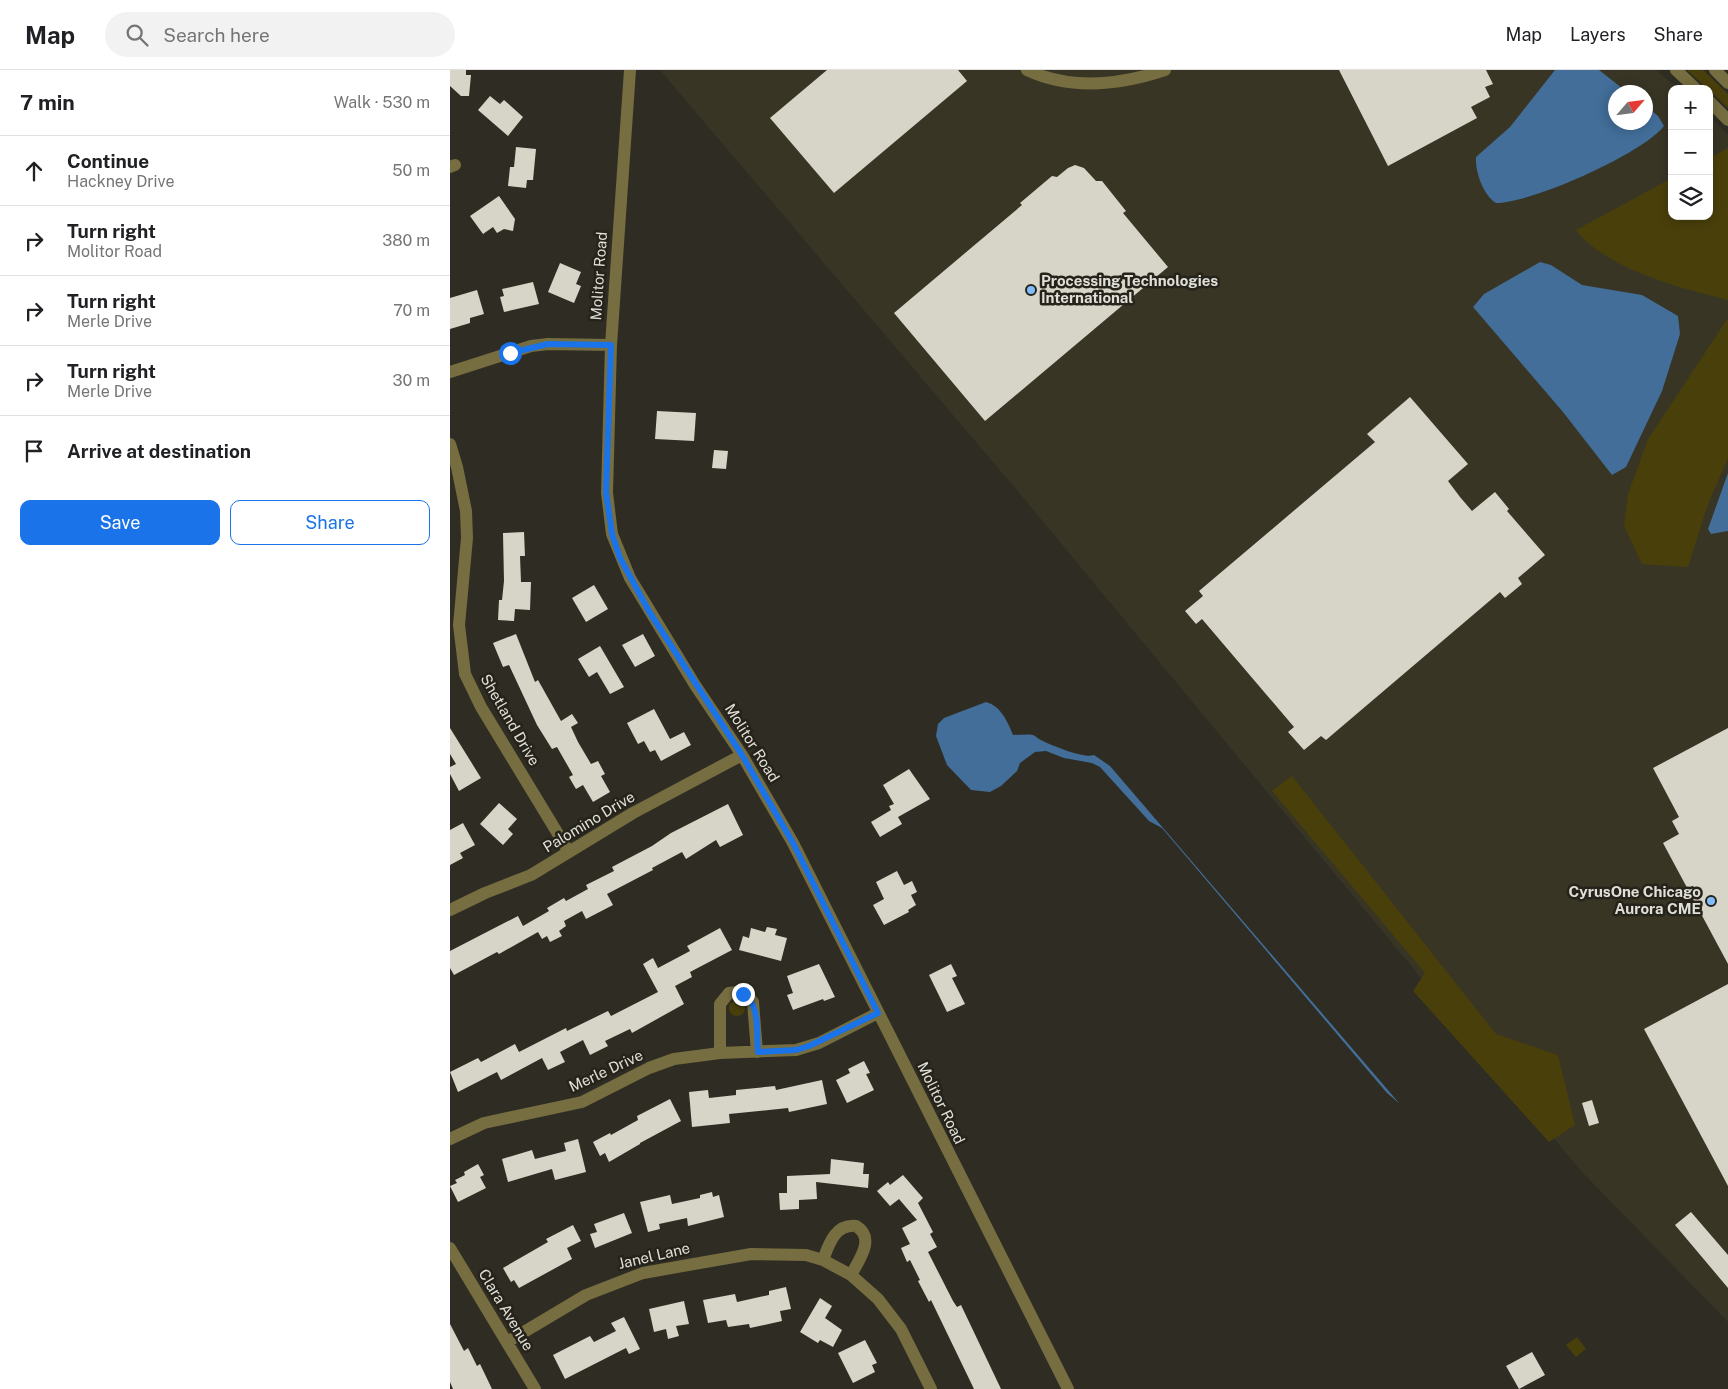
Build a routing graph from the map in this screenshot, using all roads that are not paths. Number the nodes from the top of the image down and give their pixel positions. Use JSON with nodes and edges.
{"nodes":[{"id":1,"x":630,"y":70,"type":"edge"},
{"id":2,"x":1026,"y":70,"type":"edge"},
{"id":3,"x":1165,"y":70,"type":"edge"},
{"id":4,"x":1676,"y":70,"type":"edge"},
{"id":5,"x":1715,"y":70,"type":"edge"},
{"id":6,"x":1728,"y":83,"type":"edge"},
{"id":7,"x":1692,"y":85,"type":"edge"},
{"id":8,"x":1713,"y":105,"type":"edge"},
{"id":9,"x":1728,"y":120,"type":"edge"},
{"id":10,"x":611,"y":345,"type":"junction"},
{"id":11,"x":450,"y":372,"type":"edge"},
{"id":12,"x":450,"y":444,"type":"edge"},
{"id":13,"x":742,"y":755,"type":"junction"},
{"id":14,"x":569,"y":852,"type":"junction"},
{"id":15,"x":450,"y":910,"type":"edge"},
{"id":16,"x":878,"y":1013,"type":"junction"},
{"id":17,"x":758,"y":1052,"type":"junction"},
{"id":18,"x":720,"y":1053,"type":"junction"},
{"id":19,"x":450,"y":1139,"type":"edge"},
{"id":20,"x":450,"y":1248,"type":"edge"},
{"id":21,"x":823,"y":1260,"type":"junction"},
{"id":22,"x":851,"y":1275,"type":"junction"},
{"id":23,"x":507,"y":1342,"type":"junction"},
{"id":24,"x":535,"y":1389,"type":"edge"},
{"id":25,"x":930,"y":1389,"type":"edge"},
{"id":26,"x":1068,"y":1389,"type":"edge"}],
"edges":[{"from":1,"to":10,"type":"street","name":"Molitor Road"},
{"from":2,"to":3,"type":"street"},
{"from":4,"to":7,"type":"street"},
{"from":5,"to":6,"type":"street"},
{"from":8,"to":9,"type":"street"},
{"from":10,"to":11,"type":"street"},
{"from":10,"to":13,"type":"street","name":"Molitor Road"},
{"from":12,"to":14,"type":"street","name":"Shetland Drive"},
{"from":13,"to":14,"type":"street","name":"Palomino Drive"},
{"from":13,"to":16,"type":"street","name":"Molitor Road"},
{"from":14,"to":15,"type":"street","name":"Palomino Drive"},
{"from":16,"to":17,"type":"street","name":"Merle Drive"},
{"from":16,"to":26,"type":"street","name":"Molitor Road"},
{"from":17,"to":18,"type":"street","name":"Merle Drive"},
{"from":17,"to":18,"type":"street"},
{"from":18,"to":19,"type":"street","name":"Merle Drive"},
{"from":20,"to":23,"type":"street","name":"Clara Avenue"},
{"from":21,"to":22,"type":"street","name":"Janel Lane"},
{"from":21,"to":22,"type":"street"},
{"from":21,"to":23,"type":"street","name":"Janel Lane"},
{"from":22,"to":25,"type":"street","name":"Janel Lane"},
{"from":23,"to":24,"type":"street","name":"Clara Avenue"}]}
